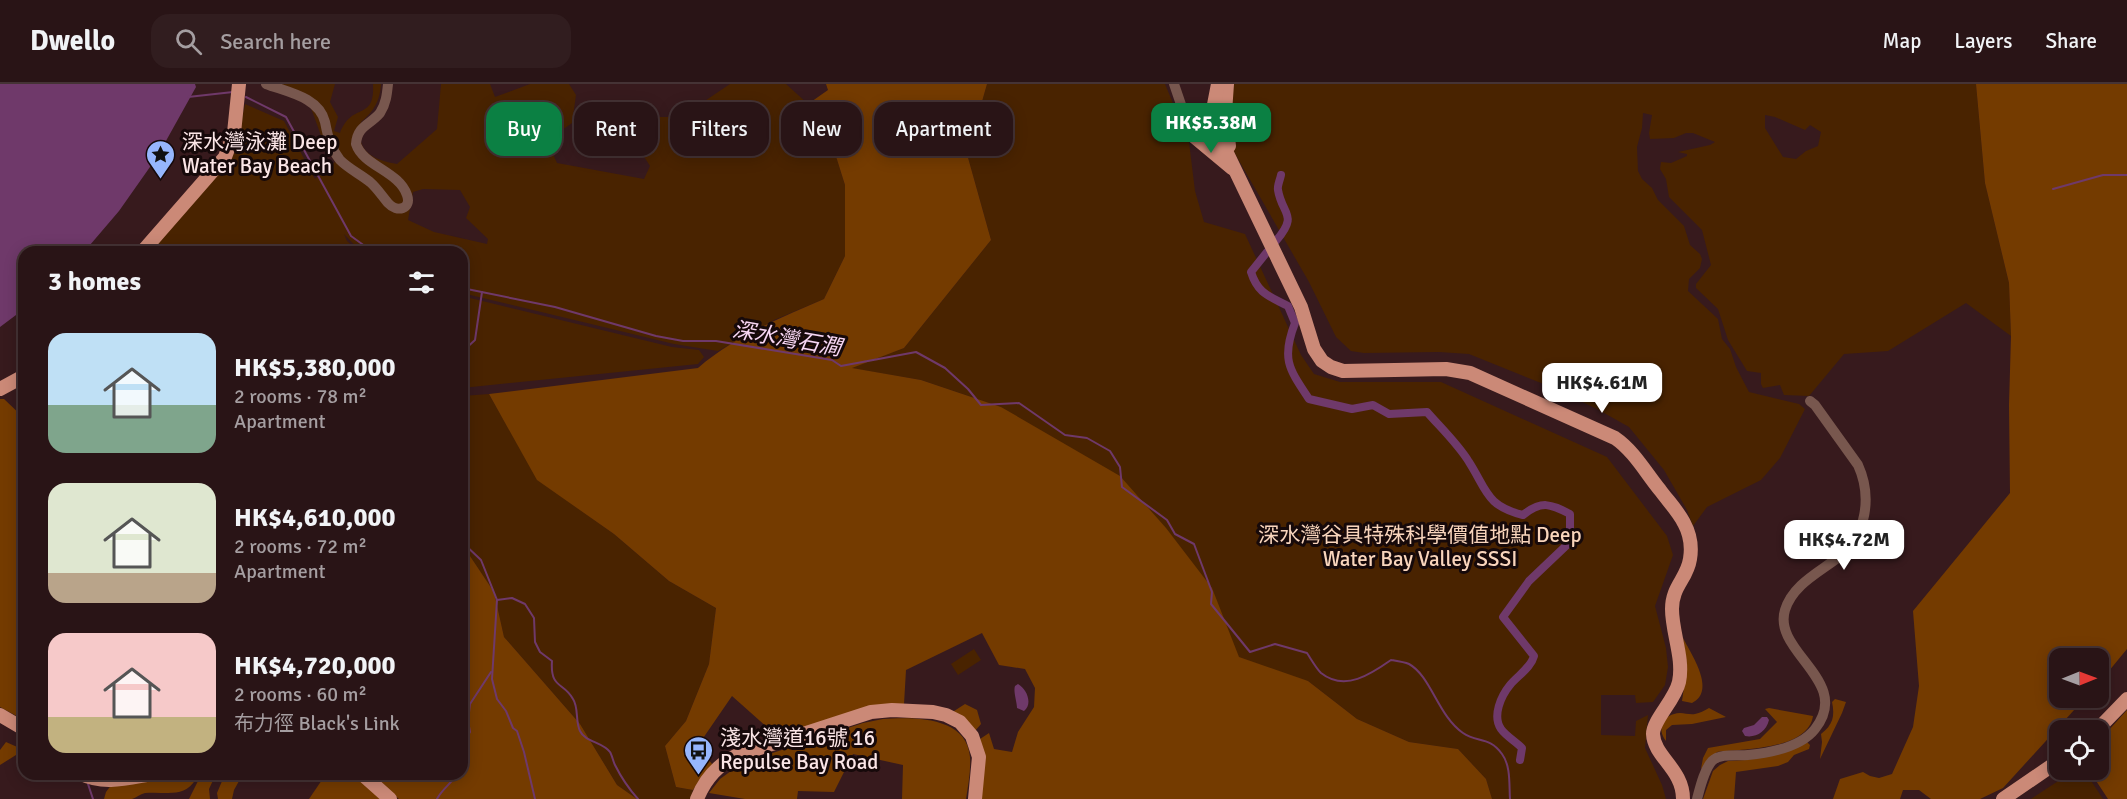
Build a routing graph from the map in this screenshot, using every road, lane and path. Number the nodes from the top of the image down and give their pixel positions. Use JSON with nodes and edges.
{"nodes":[{"id":1,"x":239,"y":84,"type":"edge"},
{"id":2,"x":266,"y":84,"type":"edge"},
{"id":3,"x":388,"y":84,"type":"edge"},
{"id":4,"x":1217,"y":84,"type":"edge"},
{"id":5,"x":1227,"y":84,"type":"edge"},
{"id":6,"x":1175,"y":86,"type":"edge"},
{"id":7,"x":1206,"y":118,"type":"junction"},
{"id":8,"x":1193,"y":133,"type":"junction"},
{"id":9,"x":1236,"y":171,"type":"junction"},
{"id":10,"x":147,"y":246,"type":"edge"},
{"id":11,"x":18,"y":379,"type":"edge"},
{"id":12,"x":0,"y":389,"type":"edge"},
{"id":13,"x":1810,"y":401,"type":"dead end"},
{"id":14,"x":2127,"y":699,"type":"edge"},
{"id":15,"x":0,"y":715,"type":"edge"},
{"id":16,"x":2107,"y":720,"type":"edge"},
{"id":17,"x":18,"y":726,"type":"edge"},
{"id":18,"x":2049,"y":767,"type":"edge"},
{"id":19,"x":369,"y":780,"type":"edge"},
{"id":20,"x":390,"y":799,"type":"edge"},
{"id":21,"x":697,"y":799,"type":"edge"},
{"id":22,"x":975,"y":799,"type":"edge"},
{"id":23,"x":1683,"y":799,"type":"edge"},
{"id":24,"x":1697,"y":799,"type":"edge"},
{"id":25,"x":2002,"y":799,"type":"edge"}],
"edges":[{"from":1,"to":10,"type":"main road"},
{"from":2,"to":3,"type":"street"},
{"from":4,"to":7,"type":"main road"},
{"from":5,"to":9,"type":"main road"},
{"from":6,"to":7,"type":"street"},
{"from":6,"to":8,"type":"street"},
{"from":7,"to":8,"type":"main road"},
{"from":7,"to":8,"type":"main road"},
{"from":7,"to":9,"type":"main road"},
{"from":8,"to":9,"type":"main road"},
{"from":9,"to":23,"type":"main road"},
{"from":11,"to":12,"type":"main road"},
{"from":13,"to":24,"type":"street"},
{"from":14,"to":16,"type":"main road"},
{"from":15,"to":17,"type":"main road"},
{"from":18,"to":25,"type":"main road"},
{"from":19,"to":20,"type":"main road"},
{"from":21,"to":22,"type":"main road"}]}
